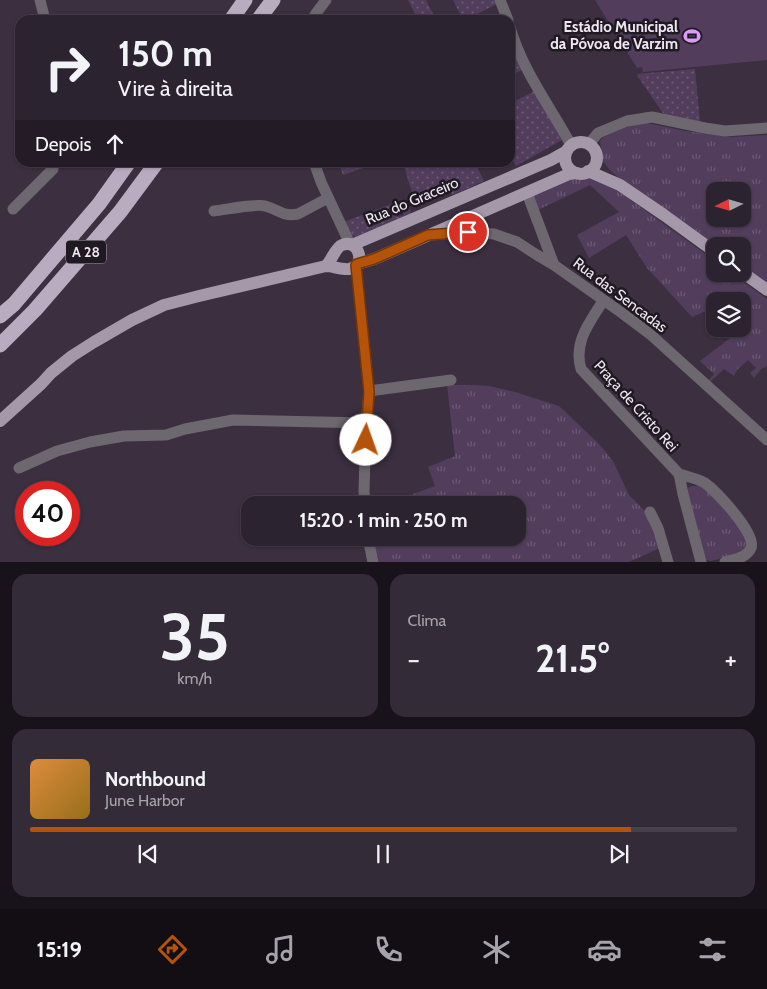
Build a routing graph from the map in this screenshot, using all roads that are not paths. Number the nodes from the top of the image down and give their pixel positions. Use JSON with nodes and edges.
{"nodes":[{"id":1,"x":40,"y":0,"type":"edge"},
{"id":2,"x":245,"y":0,"type":"edge"},
{"id":3,"x":272,"y":0,"type":"edge"},
{"id":4,"x":326,"y":0,"type":"edge"},
{"id":5,"x":500,"y":0,"type":"edge"},
{"id":6,"x":44,"y":15,"type":"edge"},
{"id":7,"x":234,"y":15,"type":"edge"},
{"id":8,"x":262,"y":15,"type":"edge"},
{"id":9,"x":315,"y":15,"type":"edge"},
{"id":10,"x":506,"y":15,"type":"edge"},
{"id":11,"x":515,"y":45,"type":"edge"},
{"id":12,"x":767,"y":128,"type":"edge"},
{"id":13,"x":589,"y":144,"type":"junction"},
{"id":14,"x":569,"y":148,"type":"junction"},
{"id":15,"x":597,"y":157,"type":"junction"},
{"id":16,"x":52,"y":167,"type":"edge"},
{"id":17,"x":125,"y":167,"type":"edge"},
{"id":18,"x":153,"y":167,"type":"edge"},
{"id":19,"x":316,"y":167,"type":"edge"},
{"id":20,"x":583,"y":172,"type":"junction"},
{"id":21,"x":620,"y":186,"type":"junction"},
{"id":22,"x":527,"y":193,"type":"junction"},
{"id":23,"x":328,"y":198,"type":"junction"},
{"id":24,"x":13,"y":209,"type":"dead end"},
{"id":25,"x":214,"y":211,"type":"dead end"},
{"id":26,"x":386,"y":230,"type":"junction"},
{"id":27,"x":428,"y":235,"type":"junction"},
{"id":28,"x":350,"y":242,"type":"junction"},
{"id":29,"x":706,"y":245,"type":"edge"},
{"id":30,"x":396,"y":250,"type":"junction"},
{"id":31,"x":334,"y":255,"type":"junction"},
{"id":32,"x":326,"y":266,"type":"junction"},
{"id":33,"x":554,"y":266,"type":"junction"},
{"id":34,"x":352,"y":268,"type":"junction"},
{"id":35,"x":751,"y":278,"type":"edge"},
{"id":36,"x":767,"y":290,"type":"edge"},
{"id":37,"x":604,"y":301,"type":"junction"},
{"id":38,"x":0,"y":316,"type":"edge"},
{"id":39,"x":0,"y":346,"type":"edge"},
{"id":40,"x":451,"y":380,"type":"dead end"},
{"id":41,"x":369,"y":392,"type":"junction"},
{"id":42,"x":0,"y":421,"type":"edge"},
{"id":43,"x":366,"y":423,"type":"junction"},
{"id":44,"x":767,"y":440,"type":"edge"},
{"id":45,"x":20,"y":468,"type":"dead end"},
{"id":46,"x":679,"y":474,"type":"junction"},
{"id":47,"x":364,"y":496,"type":"edge"},
{"id":48,"x":650,"y":512,"type":"dead end"},
{"id":49,"x":370,"y":546,"type":"edge"},
{"id":50,"x":373,"y":562,"type":"edge"},
{"id":51,"x":668,"y":562,"type":"edge"},
{"id":52,"x":701,"y":562,"type":"edge"},
{"id":53,"x":725,"y":562,"type":"edge"}],
"edges":[{"from":1,"to":6,"type":"street"},
{"from":2,"to":7,"type":"highway"},
{"from":3,"to":8,"type":"highway"},
{"from":4,"to":9,"type":"street"},
{"from":5,"to":10,"type":"street"},
{"from":11,"to":14,"type":"street"},
{"from":12,"to":13,"type":"street"},
{"from":13,"to":14,"type":"main road"},
{"from":13,"to":15,"type":"main road"},
{"from":14,"to":20,"type":"main road"},
{"from":14,"to":26,"type":"main road","name":"Rua do Graceiro"},
{"from":15,"to":20,"type":"main road"},
{"from":15,"to":21,"type":"main road"},
{"from":16,"to":24,"type":"street"},
{"from":17,"to":38,"type":"highway","number":"A 28"},
{"from":18,"to":39,"type":"highway","number":"A 28"},
{"from":19,"to":23,"type":"street"},
{"from":20,"to":21,"type":"main road"},
{"from":20,"to":22,"type":"main road"},
{"from":21,"to":29,"type":"main road"},
{"from":22,"to":27,"type":"main road"},
{"from":22,"to":33,"type":"street"},
{"from":23,"to":25,"type":"street"},
{"from":23,"to":28,"type":"street"},
{"from":26,"to":28,"type":"main road","name":"Rua do Graceiro"},
{"from":26,"to":30,"type":"main road"},
{"from":27,"to":30,"type":"main road"},
{"from":27,"to":33,"type":"street","name":"Rua das Sencadas"},
{"from":28,"to":31,"type":"main road"},
{"from":28,"to":34,"type":"main road"},
{"from":30,"to":34,"type":"main road"},
{"from":31,"to":32,"type":"main road"},
{"from":31,"to":34,"type":"main road"},
{"from":32,"to":34,"type":"main road"},
{"from":32,"to":42,"type":"main road"},
{"from":33,"to":37,"type":"street","name":"Rua das Sencadas"},
{"from":34,"to":41,"type":"street"},
{"from":35,"to":36,"type":"main road"},
{"from":37,"to":44,"type":"street","name":"Rua das Sencadas"},
{"from":37,"to":46,"type":"street","name":"Praça de Cristo Rei"},
{"from":40,"to":41,"type":"street"},
{"from":41,"to":43,"type":"street"},
{"from":43,"to":45,"type":"street"},
{"from":43,"to":47,"type":"street"},
{"from":46,"to":52,"type":"street","name":"Praça de Cristo Rei"},
{"from":46,"to":53,"type":"street","name":"Praça de Cristo Rei"},
{"from":48,"to":51,"type":"street"},
{"from":49,"to":50,"type":"street"}]}
